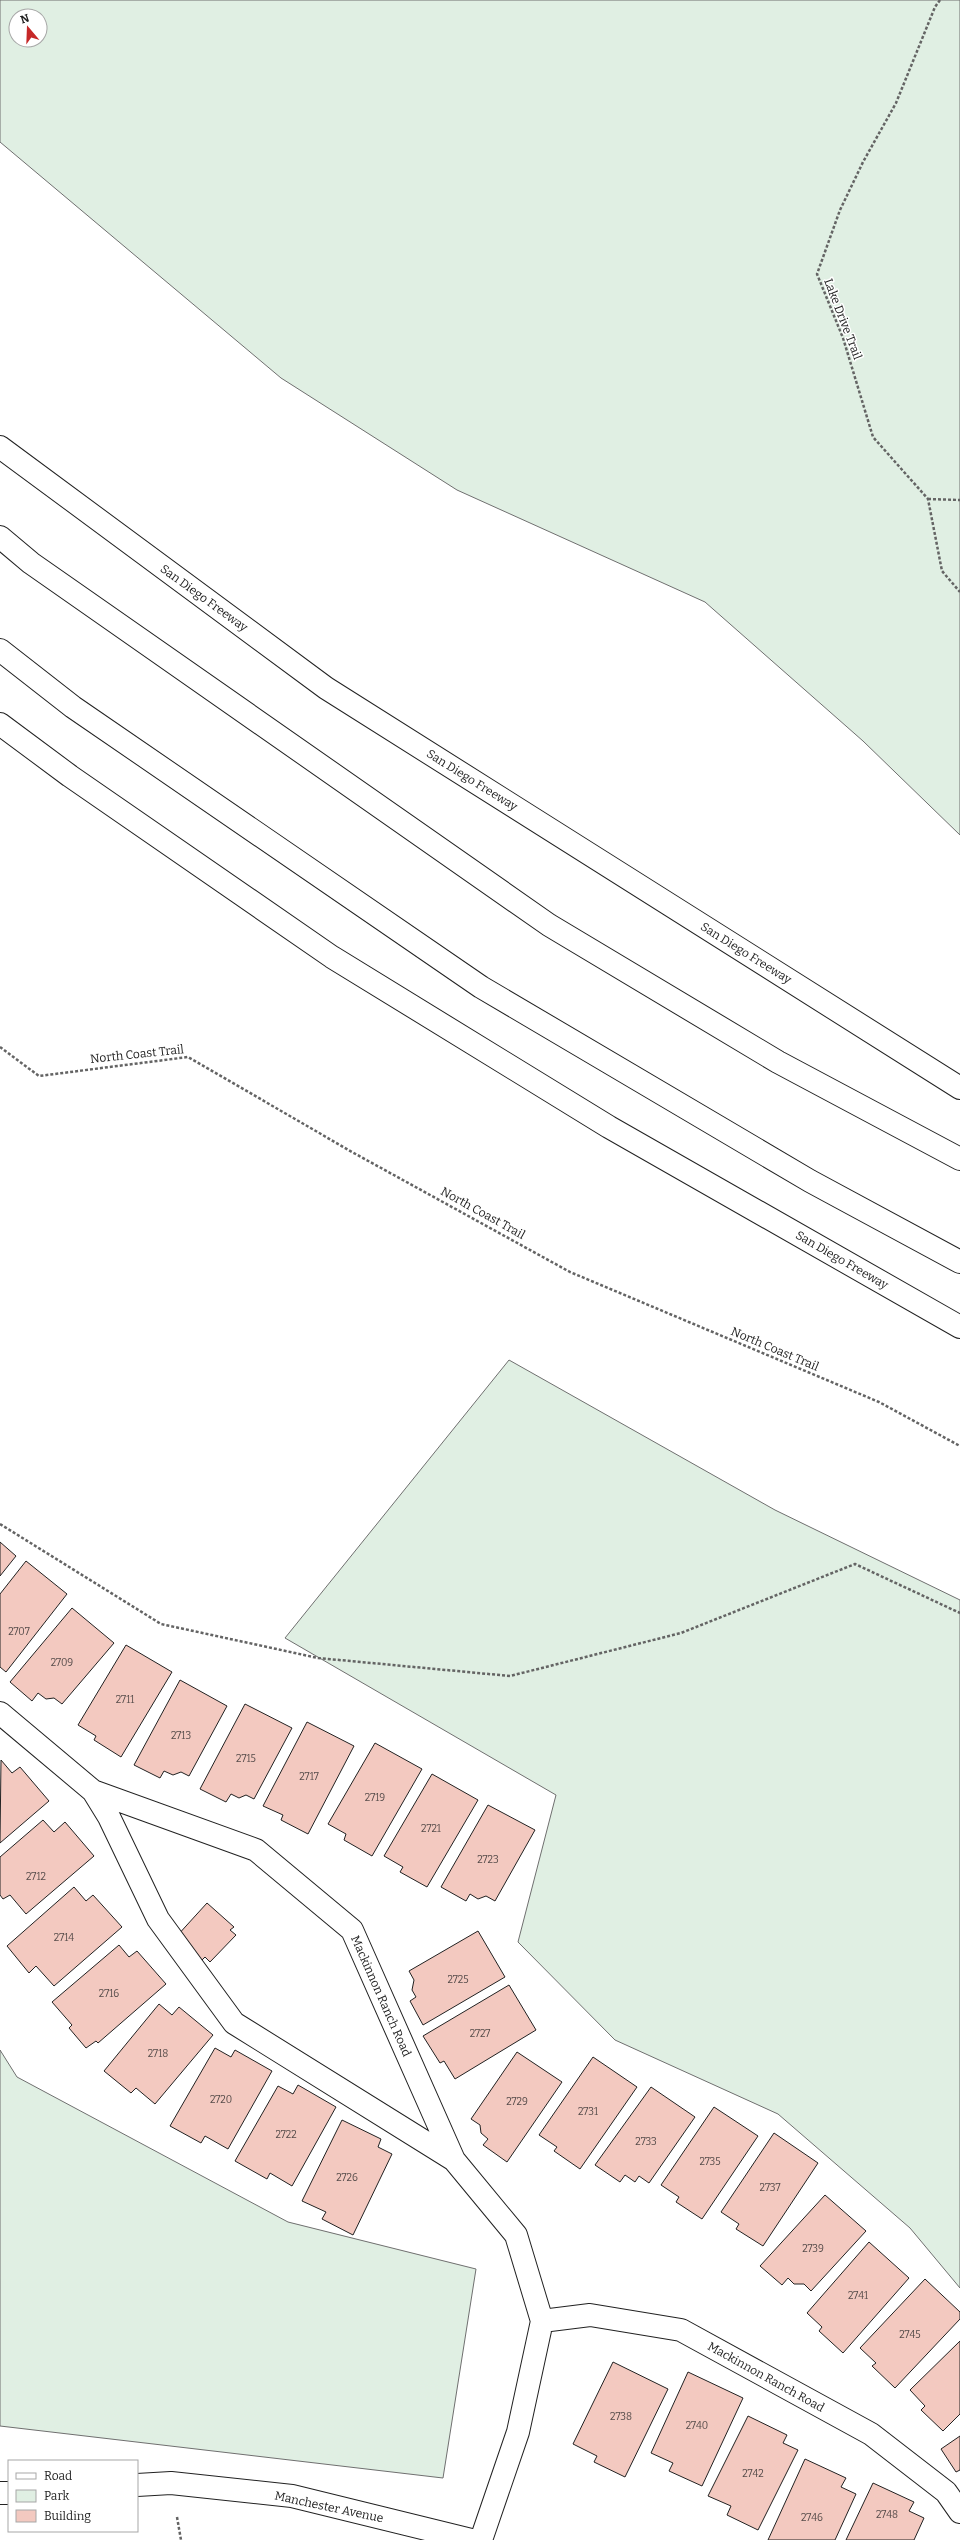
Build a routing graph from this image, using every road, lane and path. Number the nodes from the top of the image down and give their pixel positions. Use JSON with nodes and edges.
{"nodes":[{"id":1,"x":940,"y":0,"type":"edge"},
{"id":2,"x":0,"y":447,"type":"edge"},
{"id":3,"x":928,"y":499,"type":"junction"},
{"id":4,"x":960,"y":500,"type":"edge"},
{"id":5,"x":0,"y":537,"type":"edge"},
{"id":6,"x":960,"y":592,"type":"edge"},
{"id":7,"x":0,"y":650,"type":"edge"},
{"id":8,"x":0,"y":724,"type":"edge"},
{"id":9,"x":0,"y":1047,"type":"edge"},
{"id":10,"x":960,"y":1088,"type":"edge"},
{"id":11,"x":960,"y":1159,"type":"edge"},
{"id":12,"x":960,"y":1262,"type":"edge"},
{"id":13,"x":960,"y":1327,"type":"edge"},
{"id":14,"x":960,"y":1446,"type":"edge"},
{"id":15,"x":0,"y":1524,"type":"edge"},
{"id":16,"x":960,"y":1613,"type":"edge"},
{"id":17,"x":0,"y":1714,"type":"edge"},
{"id":18,"x":93,"y":1791,"type":"junction"},
{"id":19,"x":454,"y":2160,"type":"junction"},
{"id":20,"x":542,"y":2321,"type":"junction"},
{"id":21,"x":138,"y":2485,"type":"edge"},
{"id":22,"x":960,"y":2512,"type":"edge"},
{"id":23,"x":471,"y":2540,"type":"edge"},
{"id":24,"x":481,"y":2540,"type":"edge"}],
"edges":[{"from":1,"to":3,"type":"path","name":"Lake Drive Trail"},
{"from":2,"to":10,"type":"main road","name":"San Diego Freeway"},
{"from":3,"to":4,"type":"path"},
{"from":3,"to":6,"type":"path"},
{"from":5,"to":11,"type":"main road"},
{"from":7,"to":12,"type":"main road"},
{"from":8,"to":13,"type":"main road","name":"San Diego Freeway"},
{"from":9,"to":14,"type":"path","name":"North Coast Trail"},
{"from":15,"to":16,"type":"path"},
{"from":17,"to":18,"type":"main road","name":"Mackinnon Ranch Road"},
{"from":18,"to":19,"type":"main road","name":"Mackinnon Ranch Road"},
{"from":18,"to":19,"type":"main road","name":"Mackinnon Ranch Road"},
{"from":19,"to":20,"type":"main road","name":"Mackinnon Ranch Road"},
{"from":20,"to":22,"type":"main road","name":"Mackinnon Ranch Road"},
{"from":20,"to":24,"type":"main road","name":"Mackinnon Ranch Road"},
{"from":21,"to":23,"type":"main road","name":"Manchester Avenue"}]}
